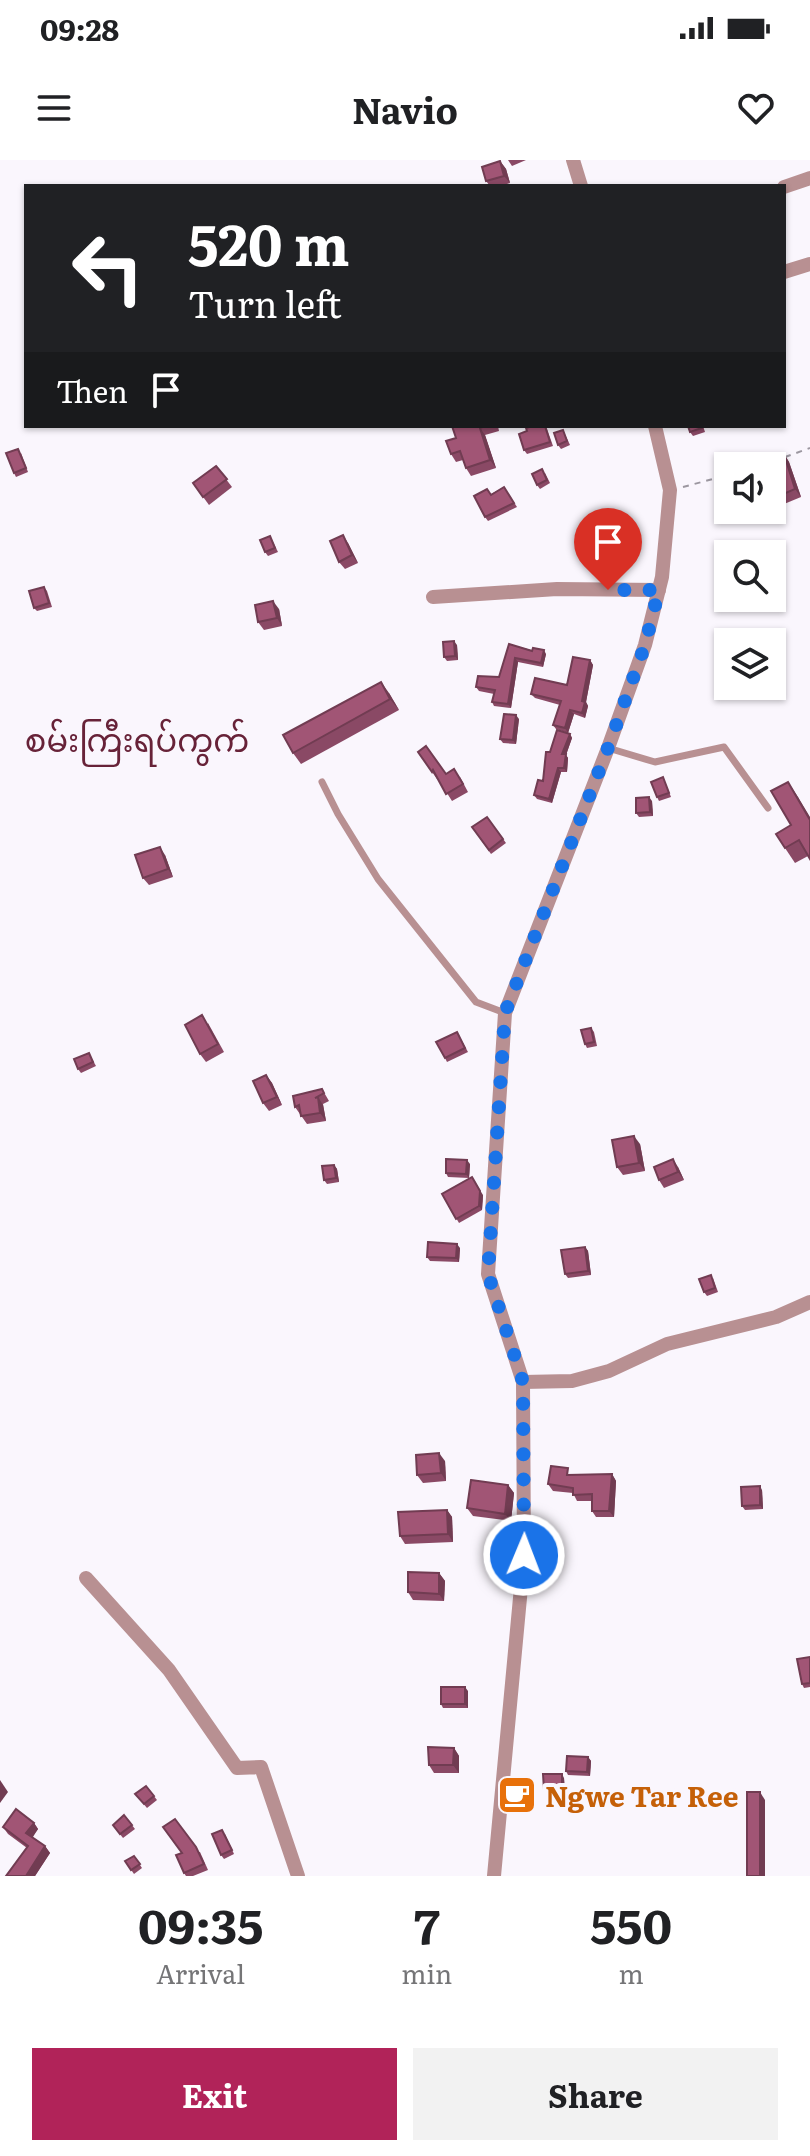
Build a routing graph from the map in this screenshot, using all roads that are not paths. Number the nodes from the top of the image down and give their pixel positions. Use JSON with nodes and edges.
{"nodes":[{"id":1,"x":573,"y":160,"type":"edge"},
{"id":2,"x":810,"y":178,"type":"edge"},
{"id":3,"x":580,"y":184,"type":"edge"},
{"id":4,"x":786,"y":186,"type":"edge"},
{"id":5,"x":810,"y":264,"type":"edge"},
{"id":6,"x":786,"y":271,"type":"edge"},
{"id":7,"x":655,"y":428,"type":"edge"},
{"id":8,"x":659,"y":590,"type":"junction"},
{"id":9,"x":433,"y":597,"type":"dead end"},
{"id":10,"x":608,"y":748,"type":"junction"},
{"id":11,"x":322,"y":782,"type":"dead end"},
{"id":12,"x":768,"y":808,"type":"dead end"},
{"id":13,"x":505,"y":1013,"type":"junction"},
{"id":14,"x":810,"y":1302,"type":"edge"},
{"id":15,"x":523,"y":1382,"type":"junction"},
{"id":16,"x":86,"y":1578,"type":"dead end"},
{"id":17,"x":298,"y":1876,"type":"edge"},
{"id":18,"x":494,"y":1876,"type":"edge"}],
"edges":[{"from":1,"to":3,"type":"street"},
{"from":2,"to":4,"type":"street"},
{"from":5,"to":6,"type":"street"},
{"from":7,"to":8,"type":"street"},
{"from":8,"to":9,"type":"street"},
{"from":8,"to":10,"type":"street"},
{"from":10,"to":12,"type":"lane"},
{"from":10,"to":13,"type":"street"},
{"from":11,"to":13,"type":"lane"},
{"from":13,"to":15,"type":"street"},
{"from":14,"to":15,"type":"street"},
{"from":15,"to":18,"type":"street"},
{"from":16,"to":17,"type":"street"}]}
